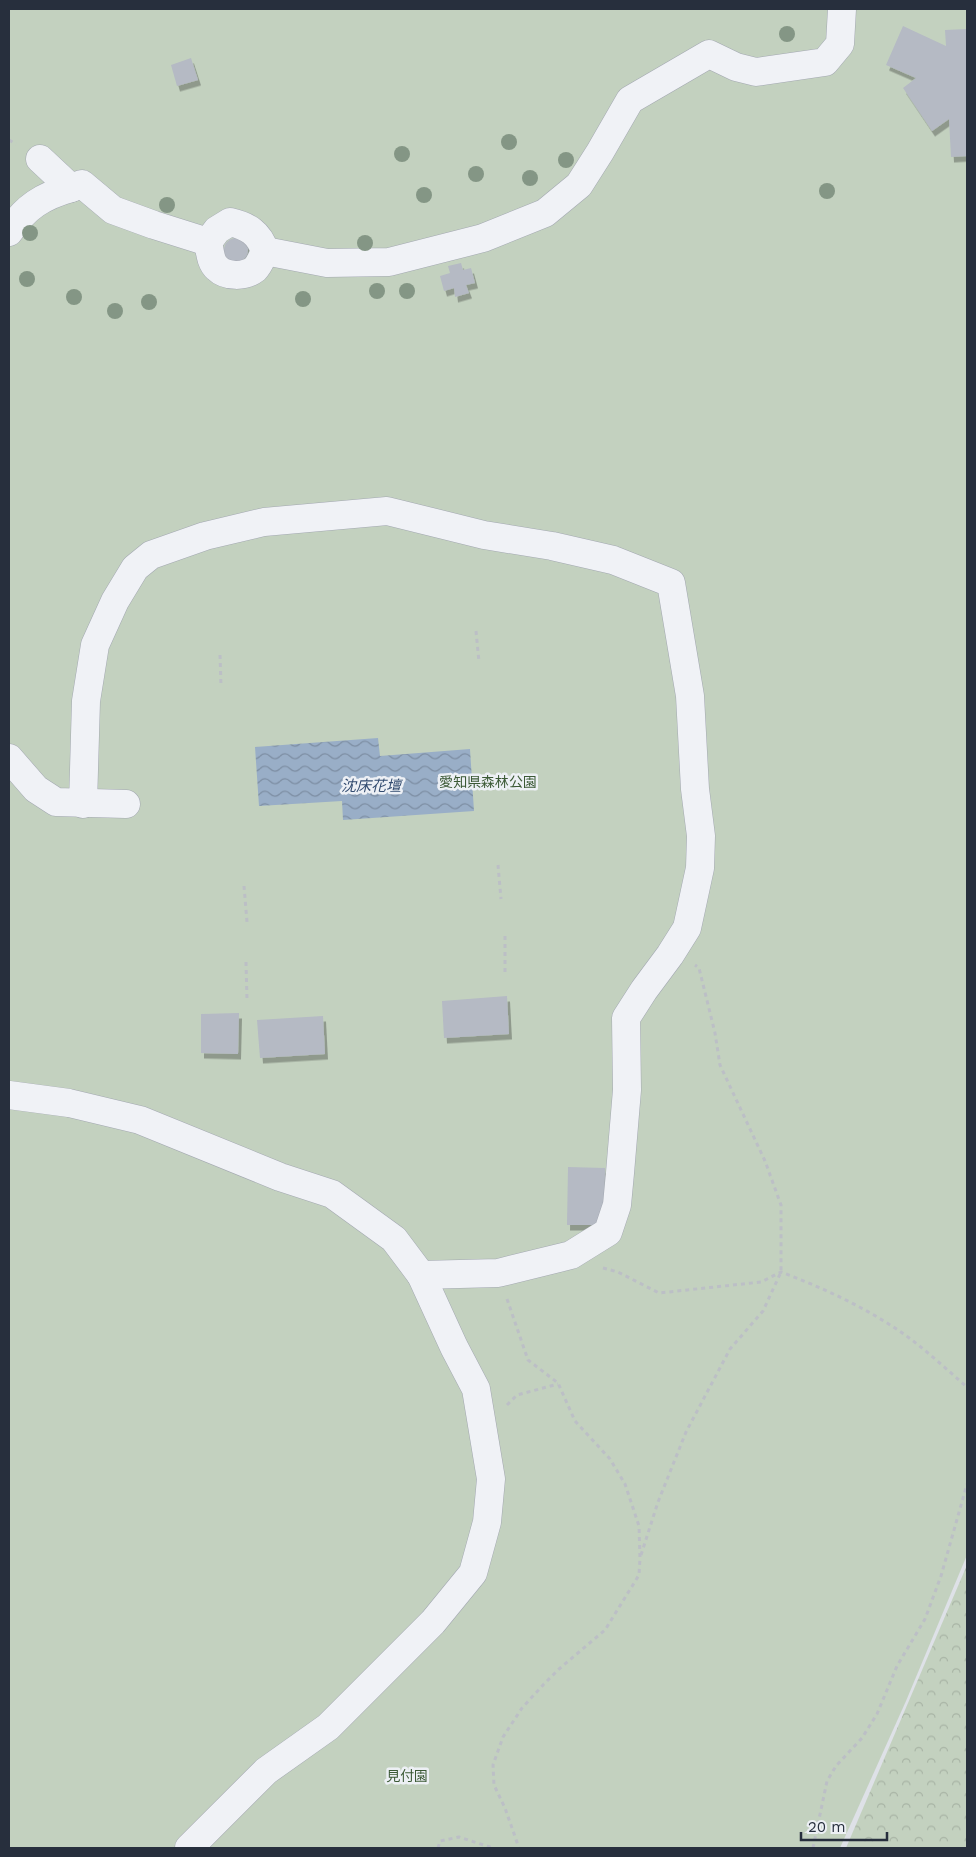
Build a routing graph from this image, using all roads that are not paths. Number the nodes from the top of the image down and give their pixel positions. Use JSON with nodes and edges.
{"nodes":[{"id":1,"x":842,"y":9,"type":"edge"},
{"id":2,"x":40,"y":159,"type":"dead end"},
{"id":3,"x":72,"y":188,"type":"junction"},
{"id":4,"x":9,"y":232,"type":"edge"},
{"id":5,"x":208,"y":242,"type":"junction"},
{"id":6,"x":265,"y":251,"type":"junction"},
{"id":7,"x":9,"y":758,"type":"edge"},
{"id":8,"x":83,"y":804,"type":"junction"},
{"id":9,"x":126,"y":804,"type":"dead end"},
{"id":10,"x":9,"y":1095,"type":"edge"},
{"id":11,"x":421,"y":1276,"type":"junction"},
{"id":12,"x":189,"y":1848,"type":"edge"}],
"edges":[{"from":1,"to":6,"type":"lane"},
{"from":2,"to":3,"type":"lane"},
{"from":3,"to":4,"type":"lane"},
{"from":3,"to":5,"type":"lane"},
{"from":5,"to":6,"type":"lane"},
{"from":5,"to":6,"type":"lane"},
{"from":7,"to":8,"type":"lane"},
{"from":8,"to":9,"type":"lane"},
{"from":8,"to":11,"type":"lane"},
{"from":10,"to":11,"type":"lane"},
{"from":11,"to":12,"type":"lane"}]}
